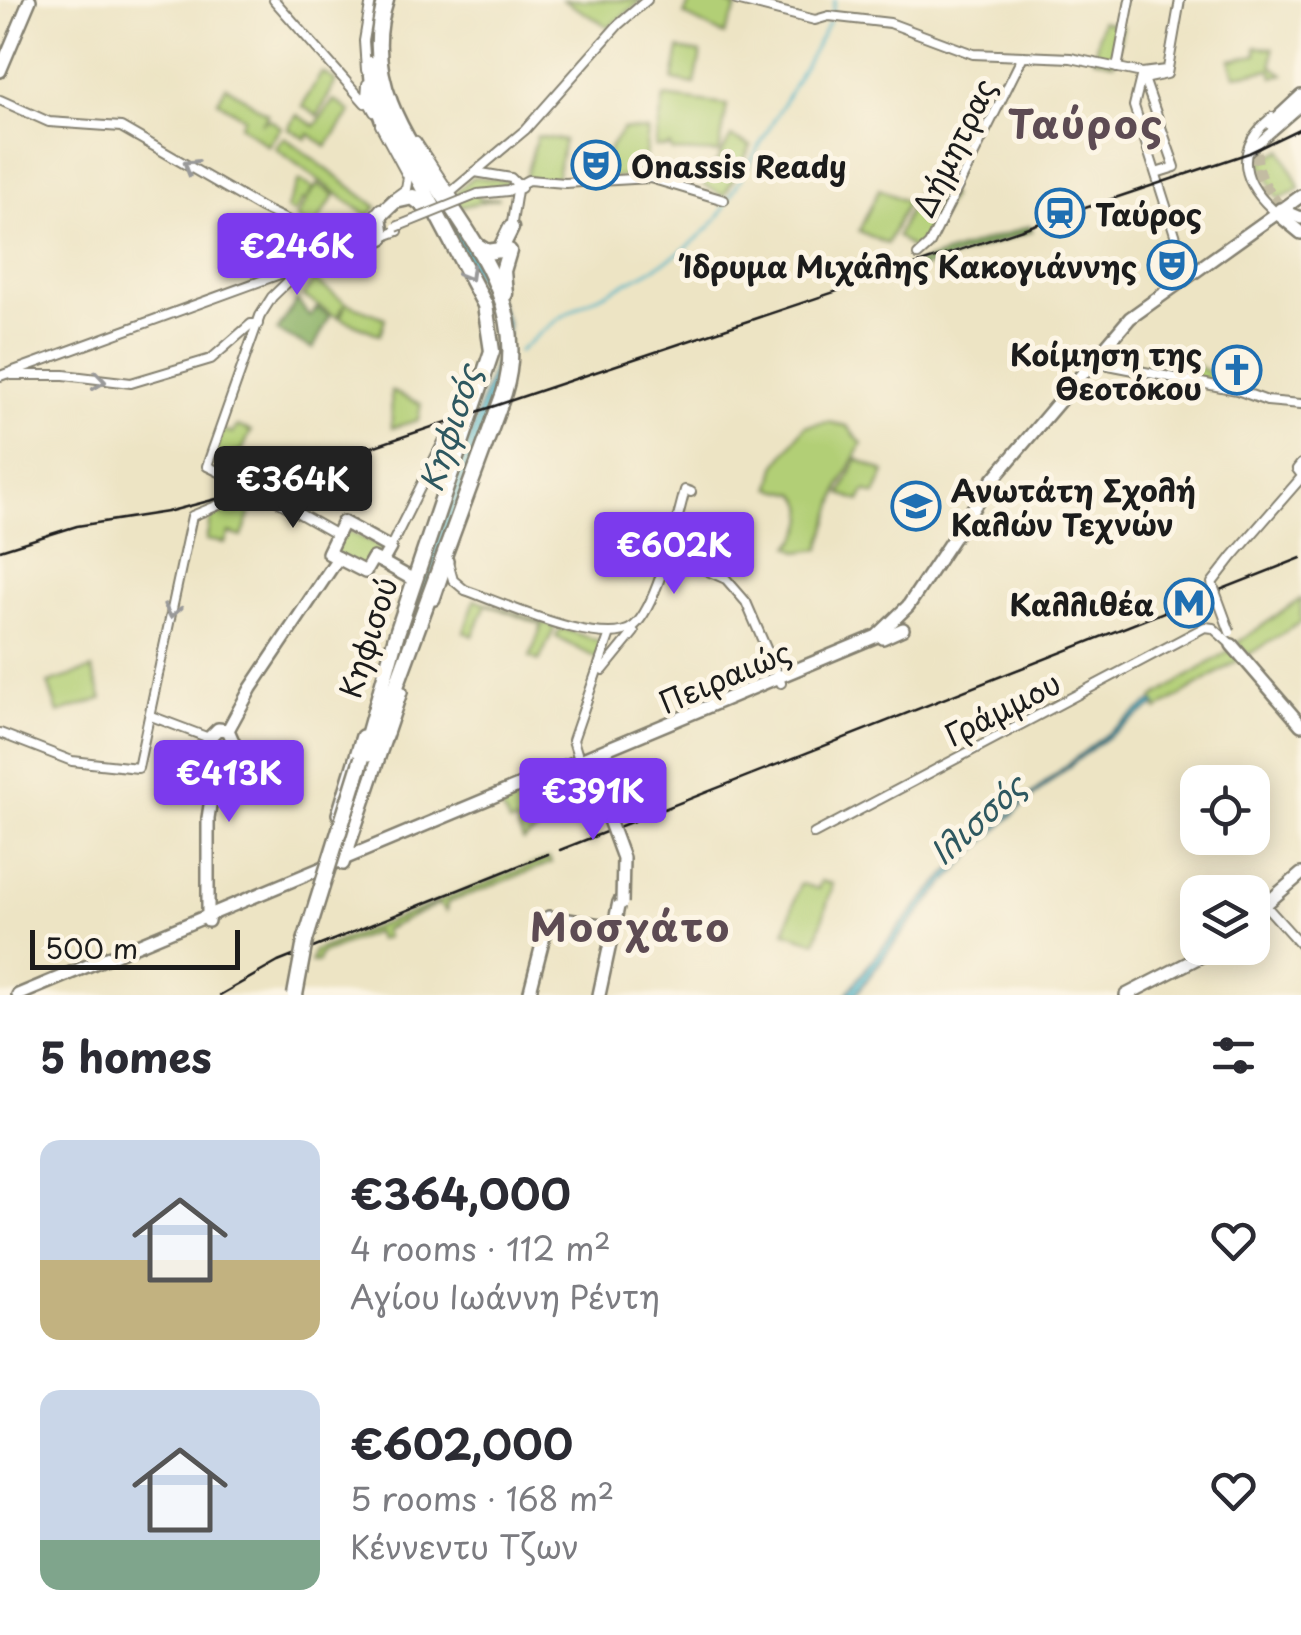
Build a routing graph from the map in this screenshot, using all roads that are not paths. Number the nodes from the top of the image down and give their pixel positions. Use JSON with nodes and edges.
{"nodes":[{"id":1,"x":27,"y":0,"type":"edge"},
{"id":2,"x":274,"y":0,"type":"edge"},
{"id":3,"x":648,"y":0,"type":"edge"},
{"id":4,"x":736,"y":0,"type":"edge"},
{"id":5,"x":1130,"y":0,"type":"edge"},
{"id":6,"x":1180,"y":0,"type":"edge"},
{"id":7,"x":381,"y":4,"type":"edge"},
{"id":8,"x":4,"y":45,"type":"edge"},
{"id":9,"x":1022,"y":56,"type":"junction"},
{"id":10,"x":371,"y":64,"type":"junction"},
{"id":11,"x":1117,"y":68,"type":"junction"},
{"id":12,"x":0,"y":71,"type":"edge"},
{"id":13,"x":1144,"y":76,"type":"junction"},
{"id":14,"x":356,"y":92,"type":"junction"},
{"id":15,"x":367,"y":93,"type":"junction"},
{"id":16,"x":1301,"y":98,"type":"edge"},
{"id":17,"x":0,"y":100,"type":"edge"},
{"id":18,"x":375,"y":114,"type":"junction"},
{"id":19,"x":1272,"y":126,"type":"tunnel mouth"},
{"id":20,"x":1247,"y":160,"type":"junction"},
{"id":21,"x":475,"y":172,"type":"junction"},
{"id":22,"x":1156,"y":173,"type":"junction"},
{"id":23,"x":408,"y":177,"type":"junction"},
{"id":24,"x":520,"y":189,"type":"junction"},
{"id":25,"x":450,"y":193,"type":"junction"},
{"id":26,"x":478,"y":196,"type":"junction"},
{"id":27,"x":506,"y":196,"type":"junction"},
{"id":28,"x":724,"y":200,"type":"dead end"},
{"id":29,"x":1301,"y":200,"type":"edge"},
{"id":30,"x":517,"y":205,"type":"junction"},
{"id":31,"x":1280,"y":212,"type":"junction"},
{"id":32,"x":432,"y":213,"type":"junction"},
{"id":33,"x":1300,"y":223,"type":"edge"},
{"id":34,"x":511,"y":228,"type":"junction"},
{"id":35,"x":385,"y":229,"type":"junction"},
{"id":36,"x":472,"y":240,"type":"junction"},
{"id":37,"x":340,"y":247,"type":"junction"},
{"id":38,"x":508,"y":251,"type":"joint"},
{"id":39,"x":918,"y":255,"type":"dead end"},
{"id":40,"x":302,"y":264,"type":"junction"},
{"id":41,"x":1195,"y":271,"type":"junction"},
{"id":42,"x":510,"y":318,"type":"junction"},
{"id":43,"x":259,"y":320,"type":"junction"},
{"id":44,"x":492,"y":340,"type":"junction"},
{"id":45,"x":1094,"y":363,"type":"junction"},
{"id":46,"x":1,"y":375,"type":"edge"},
{"id":47,"x":1301,"y":404,"type":"edge"},
{"id":48,"x":467,"y":420,"type":"junction"},
{"id":49,"x":1301,"y":464,"type":"edge"},
{"id":50,"x":1299,"y":477,"type":"edge"},
{"id":51,"x":264,"y":489,"type":"junction"},
{"id":52,"x":439,"y":500,"type":"junction"},
{"id":53,"x":437,"y":523,"type":"junction"},
{"id":54,"x":337,"y":535,"type":"junction"},
{"id":55,"x":390,"y":548,"type":"junction"},
{"id":56,"x":447,"y":554,"type":"junction"},
{"id":57,"x":667,"y":555,"type":"junction"},
{"id":58,"x":338,"y":558,"type":"junction"},
{"id":59,"x":382,"y":562,"type":"junction"},
{"id":60,"x":412,"y":579,"type":"junction"},
{"id":61,"x":434,"y":600,"type":"junction"},
{"id":62,"x":903,"y":630,"type":"dead end"},
{"id":63,"x":634,"y":632,"type":"junction"},
{"id":64,"x":396,"y":636,"type":"junction"},
{"id":65,"x":609,"y":638,"type":"junction"},
{"id":66,"x":1231,"y":639,"type":"junction"},
{"id":67,"x":879,"y":640,"type":"junction"},
{"id":68,"x":384,"y":661,"type":"junction"},
{"id":69,"x":603,"y":670,"type":"junction"},
{"id":70,"x":405,"y":680,"type":"junction"},
{"id":71,"x":780,"y":681,"type":"junction"},
{"id":72,"x":382,"y":709,"type":"junction"},
{"id":73,"x":151,"y":716,"type":"junction"},
{"id":74,"x":1301,"y":725,"type":"edge"},
{"id":75,"x":228,"y":730,"type":"junction"},
{"id":76,"x":0,"y":733,"type":"edge"},
{"id":77,"x":209,"y":738,"type":"junction"},
{"id":78,"x":381,"y":748,"type":"junction"},
{"id":79,"x":218,"y":755,"type":"junction"},
{"id":80,"x":354,"y":760,"type":"junction"},
{"id":81,"x":588,"y":770,"type":"junction"},
{"id":82,"x":814,"y":834,"type":"dead end"},
{"id":83,"x":351,"y":843,"type":"junction"},
{"id":84,"x":364,"y":852,"type":"junction"},
{"id":85,"x":343,"y":864,"type":"junction"},
{"id":86,"x":320,"y":870,"type":"junction"},
{"id":87,"x":1301,"y":877,"type":"edge"},
{"id":88,"x":1270,"y":904,"type":"edge"},
{"id":89,"x":1270,"y":908,"type":"edge"},
{"id":90,"x":208,"y":919,"type":"junction"},
{"id":91,"x":614,"y":928,"type":"junction"},
{"id":92,"x":1301,"y":942,"type":"edge"},
{"id":93,"x":1186,"y":965,"type":"edge"},
{"id":94,"x":1197,"y":965,"type":"edge"},
{"id":95,"x":18,"y":995,"type":"edge"},
{"id":96,"x":29,"y":995,"type":"edge"},
{"id":97,"x":298,"y":995,"type":"edge"},
{"id":98,"x":529,"y":995,"type":"edge"},
{"id":99,"x":599,"y":995,"type":"edge"},
{"id":100,"x":1126,"y":995,"type":"edge"},
{"id":101,"x":1140,"y":995,"type":"edge"}],
"edges":[{"from":1,"to":8,"type":"main road"},
{"from":2,"to":14,"type":"street"},
{"from":3,"to":21,"type":"street"},
{"from":4,"to":9,"type":"street"},
{"from":5,"to":11,"type":"street"},
{"from":6,"to":13,"type":"street"},
{"from":7,"to":10,"type":"highway"},
{"from":7,"to":15,"type":"street"},
{"from":7,"to":25,"type":"street"},
{"from":7,"to":36,"type":"highway"},
{"from":8,"to":12,"type":"main road"},
{"from":9,"to":11,"type":"street"},
{"from":9,"to":39,"type":"street","name":"Δήμητρας"},
{"from":10,"to":23,"type":"highway"},
{"from":10,"to":32,"type":"highway"},
{"from":11,"to":13,"type":"street"},
{"from":13,"to":22,"type":"street"},
{"from":13,"to":22,"type":"street"},
{"from":14,"to":15,"type":"street"},
{"from":14,"to":18,"type":"street"},
{"from":15,"to":18,"type":"street"},
{"from":16,"to":19,"type":"main road"},
{"from":16,"to":20,"type":"street"},
{"from":16,"to":20,"type":"street"},
{"from":37,"to":17,"type":"street","one_way":true},
{"from":18,"to":23,"type":"street"},
{"from":20,"to":31,"type":"street"},
{"from":21,"to":24,"type":"street"},
{"from":21,"to":25,"type":"street"},
{"from":22,"to":41,"type":"street"},
{"from":23,"to":35,"type":"street"},
{"from":24,"to":26,"type":"street"},
{"from":24,"to":27,"type":"street"},
{"from":24,"to":28,"type":"street"},
{"from":24,"to":30,"type":"street"},
{"from":24,"to":38,"type":"street"},
{"from":25,"to":34,"type":"street"},
{"from":26,"to":27,"type":"street"},
{"from":26,"to":35,"type":"street","bridge":true},
{"from":27,"to":30,"type":"street"},
{"from":29,"to":31,"type":"main road","name":"Πειραιώς"},
{"from":29,"to":33,"type":"main road"},
{"from":30,"to":34,"type":"street"},
{"from":31,"to":33,"type":"main road"},
{"from":31,"to":41,"type":"main road","name":"Πειραιώς"},
{"from":32,"to":35,"type":"highway"},
{"from":32,"to":44,"type":"highway","one_way":true},
{"from":34,"to":36,"type":"highway"},
{"from":35,"to":37,"type":"street"},
{"from":35,"to":37,"type":"street"},
{"from":36,"to":42,"type":"highway"},
{"from":37,"to":40,"type":"street"},
{"from":37,"to":40,"type":"street"},
{"from":38,"to":42,"type":"highway"},
{"from":40,"to":43,"type":"street"},
{"from":40,"to":46,"type":"street"},
{"from":40,"to":46,"type":"street"},
{"from":41,"to":45,"type":"main road","name":"Πειραιώς"},
{"from":42,"to":56,"type":"highway"},
{"from":46,"to":43,"type":"street","one_way":true},
{"from":43,"to":51,"type":"street"},
{"from":44,"to":48,"type":"highway"},
{"from":44,"to":53,"type":"highway"},
{"from":45,"to":47,"type":"street"},
{"from":45,"to":67,"type":"main road","name":"Πειραιώς"},
{"from":45,"to":71,"type":"main road","name":"Πειραιώς"},
{"from":48,"to":52,"type":"main road","name":"Κηφισού"},
{"from":48,"to":55,"type":"street"},
{"from":49,"to":50,"type":"street"},
{"from":50,"to":66,"type":"street","bridge":true},
{"from":51,"to":54,"type":"street"},
{"from":51,"to":73,"type":"street","one_way":true},
{"from":52,"to":53,"type":"highway"},
{"from":52,"to":60,"type":"main road","name":"Κηφισού"},
{"from":53,"to":64,"type":"highway"},
{"from":54,"to":55,"type":"main road"},
{"from":54,"to":58,"type":"main road"},
{"from":55,"to":59,"type":"main road"},
{"from":56,"to":61,"type":"highway"},
{"from":56,"to":65,"type":"street"},
{"from":56,"to":72,"type":"highway"},
{"from":57,"to":57,"type":"street"},
{"from":57,"to":63,"type":"street"},
{"from":57,"to":65,"type":"street"},
{"from":57,"to":71,"type":"street"},
{"from":58,"to":59,"type":"main road"},
{"from":58,"to":75,"type":"main road"},
{"from":59,"to":60,"type":"main road"},
{"from":60,"to":68,"type":"main road","name":"Κηφισού"},
{"from":61,"to":65,"type":"street"},
{"from":61,"to":70,"type":"main road","name":"Κηφισού"},
{"from":62,"to":67,"type":"main road"},
{"from":63,"to":65,"type":"street"},
{"from":63,"to":69,"type":"street"},
{"from":64,"to":68,"type":"highway"},
{"from":64,"to":72,"type":"highway"},
{"from":65,"to":69,"type":"street"},
{"from":65,"to":81,"type":"street"},
{"from":66,"to":74,"type":"main road"},
{"from":66,"to":82,"type":"street","name":"Γράμμου"},
{"from":67,"to":71,"type":"main road","name":"Πειραιώς"},
{"from":68,"to":80,"type":"main road","name":"Κηφισού"},
{"from":69,"to":81,"type":"street"},
{"from":70,"to":72,"type":"highway"},
{"from":70,"to":78,"type":"main road","name":"Κηφισού"},
{"from":71,"to":81,"type":"main road","name":"Πειραιώς"},
{"from":72,"to":97,"type":"highway","bridge":true},
{"from":73,"to":76,"type":"street"},
{"from":73,"to":77,"type":"street"},
{"from":75,"to":77,"type":"main road"},
{"from":75,"to":79,"type":"main road"},
{"from":77,"to":79,"type":"main road"},
{"from":78,"to":80,"type":"main road"},
{"from":78,"to":83,"type":"main road","name":"Κηφισού"},
{"from":79,"to":90,"type":"main road"},
{"from":80,"to":86,"type":"main road","name":"Κηφισού"},
{"from":81,"to":84,"type":"main road","name":"Πειραιώς"},
{"from":81,"to":85,"type":"main road","name":"Πειραιώς"},
{"from":81,"to":91,"type":"main road","bridge":true},
{"from":83,"to":84,"type":"main road"},
{"from":83,"to":85,"type":"main road","name":"Κηφισού"},
{"from":84,"to":85,"type":"main road","name":"Πειραιώς"},
{"from":85,"to":86,"type":"main road","name":"Πειραιώς"},
{"from":85,"to":90,"type":"main road","name":"Πειραιώς"},
{"from":86,"to":90,"type":"main road","name":"Πειραιώς"},
{"from":87,"to":88,"type":"main road"},
{"from":89,"to":92,"type":"street"},
{"from":90,"to":95,"type":"main road","name":"Πειραιώς"},
{"from":90,"to":96,"type":"main road","name":"Πειραιώς"},
{"from":91,"to":98,"type":"main road"},
{"from":91,"to":99,"type":"main road"},
{"from":93,"to":100,"type":"main road"},
{"from":94,"to":101,"type":"main road"}]}
